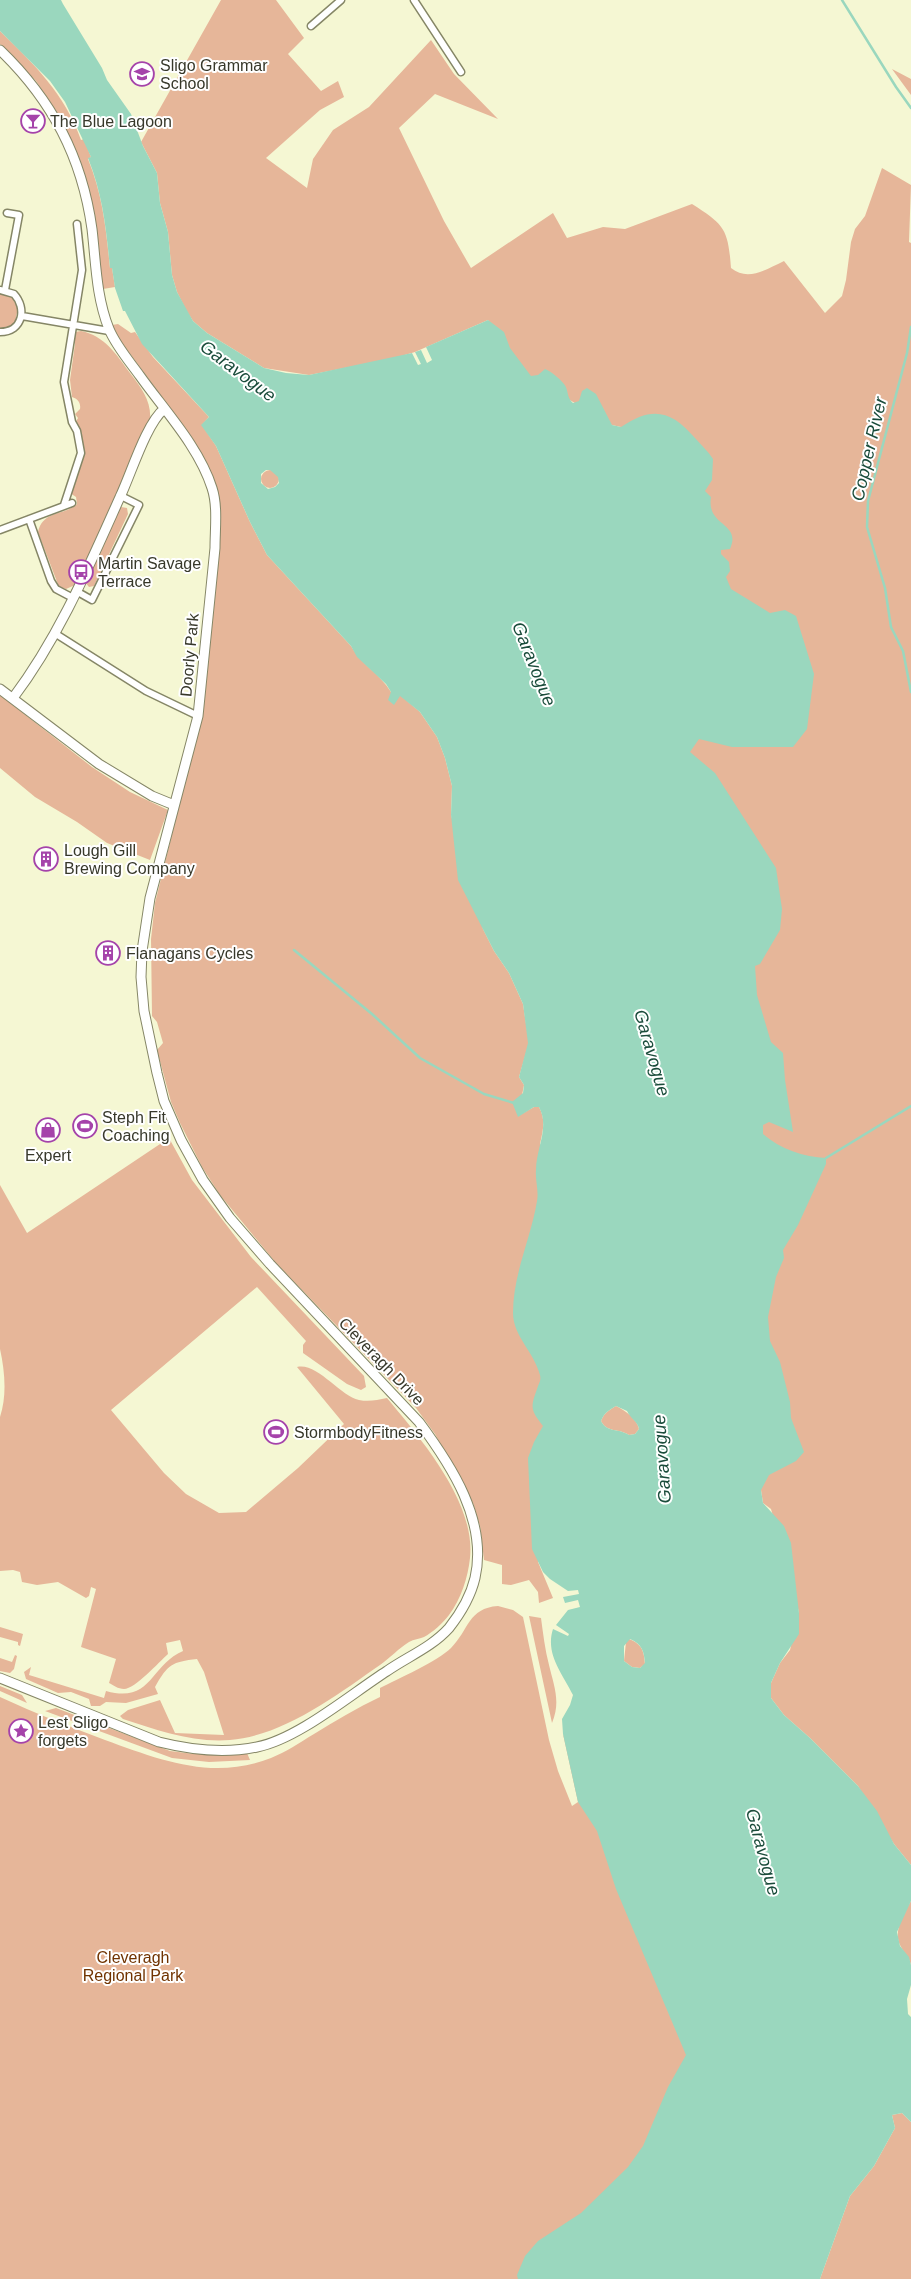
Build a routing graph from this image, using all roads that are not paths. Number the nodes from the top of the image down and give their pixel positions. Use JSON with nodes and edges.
{"nodes":[{"id":1,"x":341,"y":0,"type":"edge"},
{"id":2,"x":414,"y":0,"type":"edge"},
{"id":3,"x":311,"y":26,"type":"dead end"},
{"id":4,"x":0,"y":50,"type":"edge"},
{"id":5,"x":461,"y":72,"type":"dead end"},
{"id":6,"x":7,"y":213,"type":"dead end"},
{"id":7,"x":77,"y":224,"type":"dead end"},
{"id":8,"x":2,"y":290,"type":"edge"},
{"id":9,"x":22,"y":316,"type":"junction"},
{"id":10,"x":73,"y":325,"type":"junction"},
{"id":11,"x":109,"y":331,"type":"junction"},
{"id":12,"x":0,"y":332,"type":"edge"},
{"id":13,"x":164,"y":409,"type":"junction"},
{"id":14,"x":121,"y":496,"type":"junction"},
{"id":15,"x":72,"y":503,"type":"dead end"},
{"id":16,"x":64,"y":506,"type":"junction"},
{"id":17,"x":29,"y":519,"type":"junction"},
{"id":18,"x":0,"y":530,"type":"edge"},
{"id":19,"x":74,"y":594,"type":"junction"},
{"id":20,"x":56,"y":634,"type":"junction"},
{"id":21,"x":0,"y":689,"type":"edge"},
{"id":22,"x":13,"y":698,"type":"junction"},
{"id":23,"x":198,"y":716,"type":"junction"},
{"id":24,"x":174,"y":804,"type":"junction"},
{"id":25,"x":0,"y":1678,"type":"edge"}],
"edges":[{"from":1,"to":3,"type":"street"},
{"from":2,"to":5,"type":"street"},
{"from":4,"to":11,"type":"street","name":"Doorly Park"},
{"from":6,"to":8,"type":"street"},
{"from":7,"to":10,"type":"street"},
{"from":8,"to":9,"type":"street"},
{"from":9,"to":10,"type":"street"},
{"from":9,"to":12,"type":"street"},
{"from":10,"to":11,"type":"street"},
{"from":10,"to":16,"type":"street"},
{"from":11,"to":13,"type":"street","name":"Doorly Park"},
{"from":13,"to":14,"type":"street"},
{"from":13,"to":23,"type":"street","name":"Doorly Park"},
{"from":14,"to":19,"type":"street"},
{"from":14,"to":19,"type":"street"},
{"from":15,"to":16,"type":"street"},
{"from":16,"to":17,"type":"street"},
{"from":17,"to":18,"type":"street"},
{"from":17,"to":19,"type":"street"},
{"from":19,"to":20,"type":"street"},
{"from":20,"to":22,"type":"street"},
{"from":20,"to":23,"type":"street","name":"Doorly Park"},
{"from":21,"to":22,"type":"street"},
{"from":22,"to":24,"type":"street"},
{"from":23,"to":24,"type":"street","name":"Doorly Park"},
{"from":24,"to":25,"type":"street","name":"Cleveragh Drive"}]}
